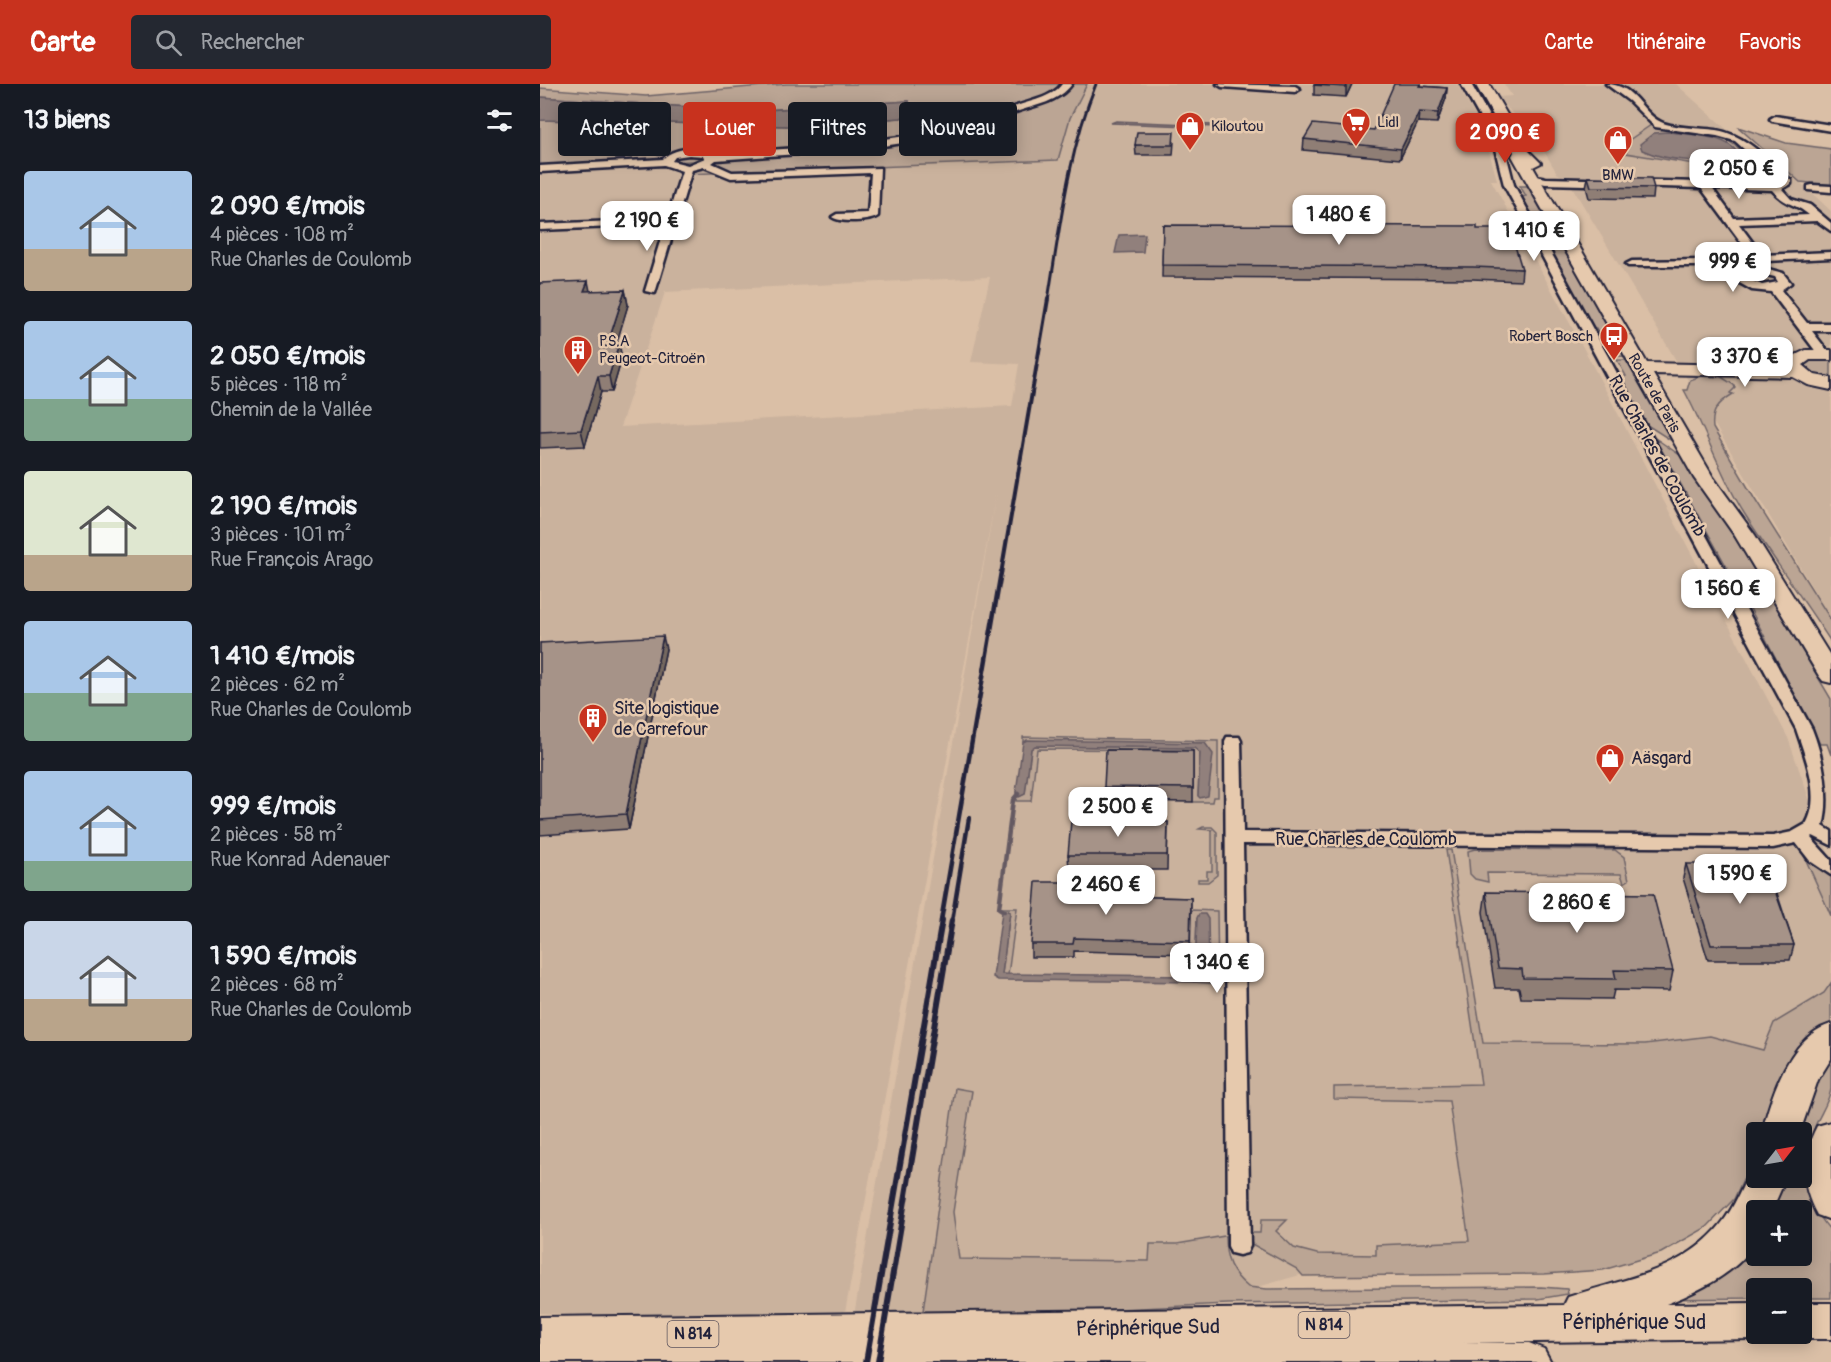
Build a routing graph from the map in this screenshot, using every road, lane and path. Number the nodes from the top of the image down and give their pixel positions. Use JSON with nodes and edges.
{"nodes":[{"id":1,"x":1067,"y":84,"type":"edge"},
{"id":2,"x":1222,"y":84,"type":"edge"},
{"id":3,"x":1466,"y":84,"type":"edge"},
{"id":4,"x":1482,"y":84,"type":"edge"},
{"id":5,"x":1611,"y":84,"type":"edge"},
{"id":6,"x":1295,"y":89,"type":"dead end"},
{"id":7,"x":1775,"y":119,"type":"dead end"},
{"id":8,"x":1831,"y":128,"type":"edge"},
{"id":9,"x":708,"y":160,"type":"junction"},
{"id":10,"x":666,"y":162,"type":"junction"},
{"id":11,"x":688,"y":168,"type":"junction"},
{"id":12,"x":540,"y":169,"type":"edge"},
{"id":13,"x":1538,"y":179,"type":"junction"},
{"id":14,"x":1704,"y":185,"type":"junction"},
{"id":15,"x":1775,"y":187,"type":"junction"},
{"id":16,"x":1812,"y":188,"type":"dead end"},
{"id":17,"x":1831,"y":189,"type":"edge"},
{"id":18,"x":837,"y":217,"type":"dead end"},
{"id":19,"x":1819,"y":218,"type":"junction"},
{"id":20,"x":1731,"y":221,"type":"junction"},
{"id":21,"x":672,"y":222,"type":"junction"},
{"id":22,"x":540,"y":227,"type":"edge"},
{"id":23,"x":1831,"y":228,"type":"edge"},
{"id":24,"x":1831,"y":255,"type":"edge"},
{"id":25,"x":1759,"y":258,"type":"junction"},
{"id":26,"x":1791,"y":261,"type":"junction"},
{"id":27,"x":1632,"y":264,"type":"dead end"},
{"id":28,"x":1831,"y":266,"type":"edge"},
{"id":29,"x":1762,"y":270,"type":"junction"},
{"id":30,"x":1741,"y":273,"type":"junction"},
{"id":31,"x":1769,"y":288,"type":"junction"},
{"id":32,"x":651,"y":291,"type":"dead end"},
{"id":33,"x":1804,"y":327,"type":"junction"},
{"id":34,"x":1831,"y":327,"type":"edge"},
{"id":35,"x":1822,"y":354,"type":"edge"},
{"id":36,"x":1648,"y":366,"type":"junction"},
{"id":37,"x":1795,"y":368,"type":"junction"},
{"id":38,"x":1831,"y":384,"type":"edge"},
{"id":39,"x":1831,"y":675,"type":"edge"},
{"id":40,"x":1233,"y":741,"type":"dead end"},
{"id":41,"x":1816,"y":821,"type":"edge"},
{"id":42,"x":1234,"y":838,"type":"junction"},
{"id":43,"x":1831,"y":839,"type":"edge"},
{"id":44,"x":1831,"y":869,"type":"edge"},
{"id":45,"x":1831,"y":1037,"type":"edge"},
{"id":46,"x":1785,"y":1122,"type":"edge"},
{"id":47,"x":1831,"y":1137,"type":"edge"},
{"id":48,"x":1763,"y":1188,"type":"edge"},
{"id":49,"x":1831,"y":1204,"type":"edge"},
{"id":50,"x":1239,"y":1246,"type":"dead end"},
{"id":51,"x":1812,"y":1321,"type":"edge"},
{"id":52,"x":1831,"y":1321,"type":"edge"},
{"id":53,"x":1746,"y":1322,"type":"edge"},
{"id":54,"x":540,"y":1335,"type":"edge"},
{"id":55,"x":1531,"y":1342,"type":"edge"},
{"id":56,"x":540,"y":1360,"type":"edge"},
{"id":57,"x":1354,"y":1361,"type":"edge"}],
"edges":[{"from":1,"to":9,"type":"street"},
{"from":2,"to":6,"type":"street"},
{"from":3,"to":41,"type":"street","name":"Rue Charles de Coulomb"},
{"from":4,"to":13,"type":"main road","name":"Route de Paris"},
{"from":5,"to":15,"type":"street"},
{"from":7,"to":8,"type":"street"},
{"from":9,"to":10,"type":"street"},
{"from":9,"to":11,"type":"street"},
{"from":9,"to":18,"type":"street"},
{"from":10,"to":11,"type":"street"},
{"from":10,"to":12,"type":"street"},
{"from":11,"to":21,"type":"street"},
{"from":13,"to":14,"type":"street"},
{"from":13,"to":36,"type":"main road","name":"Route de Paris"},
{"from":14,"to":15,"type":"street"},
{"from":14,"to":20,"type":"street"},
{"from":15,"to":19,"type":"street"},
{"from":16,"to":17,"type":"street"},
{"from":19,"to":20,"type":"street"},
{"from":19,"to":23,"type":"street"},
{"from":20,"to":25,"type":"street"},
{"from":21,"to":22,"type":"street"},
{"from":21,"to":32,"type":"street"},
{"from":24,"to":26,"type":"street"},
{"from":25,"to":26,"type":"street"},
{"from":25,"to":29,"type":"street"},
{"from":26,"to":28,"type":"street"},
{"from":27,"to":30,"type":"street"},
{"from":29,"to":30,"type":"street"},
{"from":29,"to":31,"type":"street"},
{"from":30,"to":31,"type":"street"},
{"from":31,"to":33,"type":"street"},
{"from":31,"to":35,"type":"street"},
{"from":33,"to":34,"type":"street"},
{"from":33,"to":35,"type":"street"},
{"from":35,"to":37,"type":"main road"},
{"from":36,"to":37,"type":"main road"},
{"from":36,"to":39,"type":"main road","name":"Route de Paris"},
{"from":37,"to":38,"type":"main road"},
{"from":40,"to":42,"type":"street"},
{"from":41,"to":42,"type":"street","name":"Rue Charles de Coulomb"},
{"from":41,"to":43,"type":"street"},
{"from":41,"to":44,"type":"street"},
{"from":42,"to":50,"type":"street"},
{"from":45,"to":46,"type":"highway"},
{"from":47,"to":49,"type":"highway"},
{"from":48,"to":55,"type":"highway","number":"N 814"},
{"from":51,"to":52,"type":"highway"},
{"from":53,"to":55,"type":"highway","name":"Périphérique Sud","number":"N 814"},
{"from":54,"to":55,"type":"highway","name":"Périphérique Sud","number":"N 814"},
{"from":55,"to":57,"type":"highway","name":"Périphérique Sud","number":"N 814"},
{"from":56,"to":57,"type":"highway","name":"Périphérique Sud","number":"N 814"}]}
